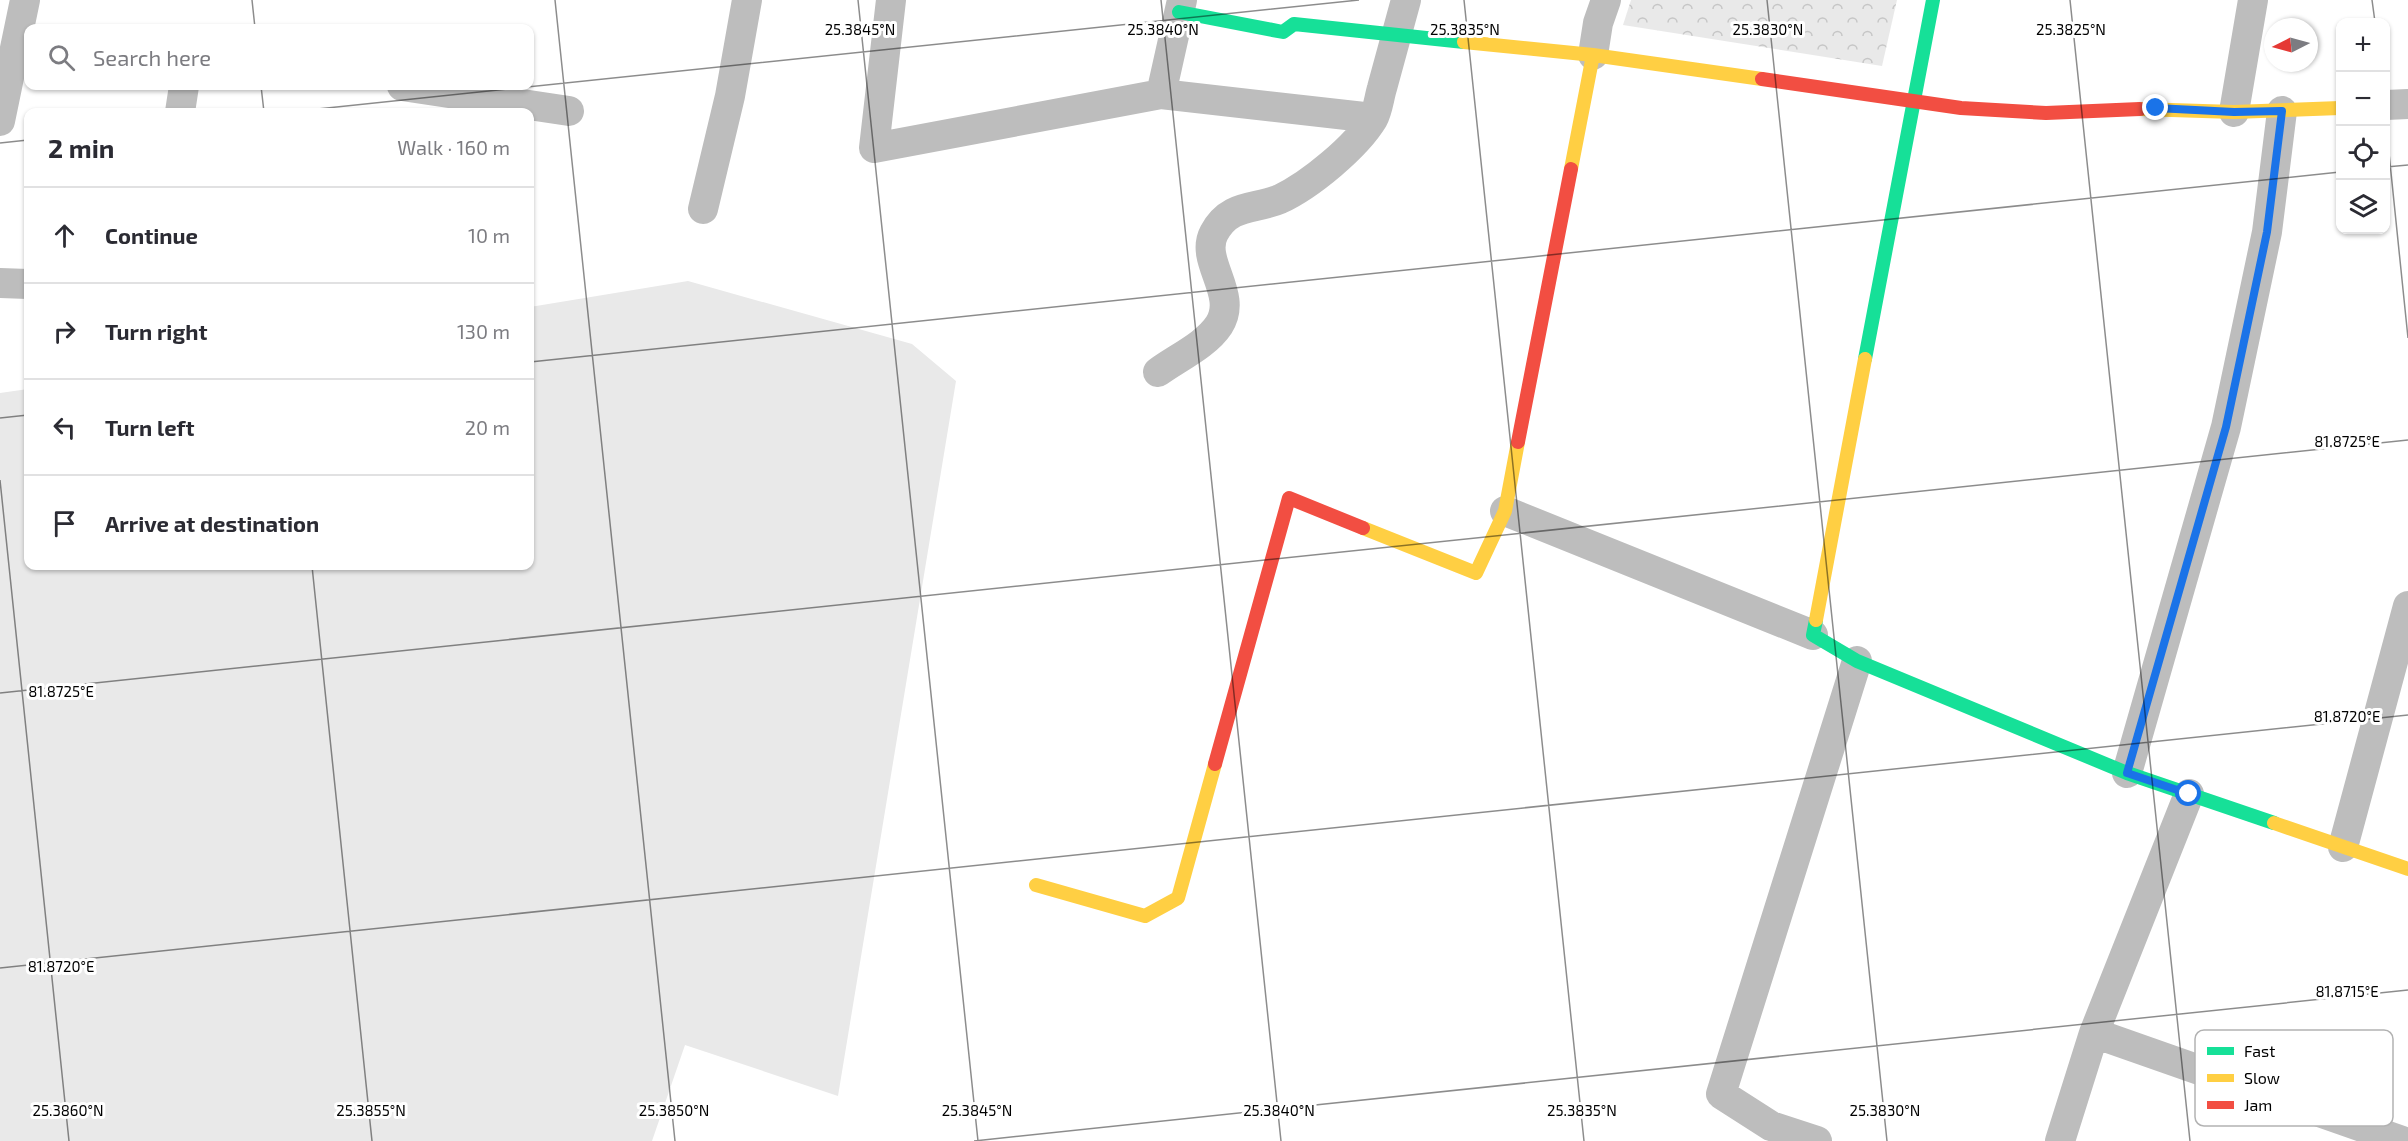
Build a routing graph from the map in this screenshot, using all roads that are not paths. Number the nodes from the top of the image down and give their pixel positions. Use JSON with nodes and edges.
{"nodes":[{"id":1,"x":747,"y":0,"type":"edge"},
{"id":2,"x":891,"y":0,"type":"edge"},
{"id":3,"x":1406,"y":0,"type":"edge"},
{"id":4,"x":1606,"y":0,"type":"edge"},
{"id":5,"x":1934,"y":0,"type":"edge"},
{"id":6,"x":2253,"y":0,"type":"edge"},
{"id":7,"x":1181,"y":6,"type":"edge"},
{"id":8,"x":24,"y":18,"type":"edge"},
{"id":9,"x":1397,"y":34,"type":"junction"},
{"id":10,"x":1593,"y":55,"type":"junction"},
{"id":11,"x":183,"y":90,"type":"edge"},
{"id":12,"x":413,"y":90,"type":"edge"},
{"id":13,"x":1161,"y":94,"type":"junction"},
{"id":14,"x":1913,"y":101,"type":"junction"},
{"id":15,"x":450,"y":103,"type":"edge"},
{"id":16,"x":2408,"y":104,"type":"edge"},
{"id":17,"x":2390,"y":105,"type":"edge"},
{"id":18,"x":181,"y":108,"type":"edge"},
{"id":19,"x":524,"y":108,"type":"edge"},
{"id":20,"x":2336,"y":108,"type":"edge"},
{"id":21,"x":534,"y":109,"type":"edge"},
{"id":22,"x":569,"y":111,"type":"dead end"},
{"id":23,"x":2282,"y":111,"type":"junction"},
{"id":24,"x":2234,"y":112,"type":"junction"},
{"id":25,"x":1373,"y":118,"type":"junction"},
{"id":26,"x":0,"y":121,"type":"edge"},
{"id":27,"x":703,"y":209,"type":"dead end"},
{"id":28,"x":0,"y":283,"type":"edge"},
{"id":29,"x":24,"y":284,"type":"edge"},
{"id":30,"x":1158,"y":372,"type":"dead end"},
{"id":31,"x":1505,"y":511,"type":"junction"},
{"id":32,"x":2408,"y":606,"type":"edge"},
{"id":33,"x":1814,"y":634,"type":"junction"},
{"id":34,"x":1857,"y":661,"type":"junction"},
{"id":35,"x":2127,"y":773,"type":"junction"},
{"id":36,"x":2189,"y":794,"type":"junction"},
{"id":37,"x":2343,"y":847,"type":"junction"},
{"id":38,"x":2408,"y":869,"type":"edge"},
{"id":39,"x":1036,"y":885,"type":"dead end"},
{"id":40,"x":2094,"y":1033,"type":"junction"},
{"id":41,"x":2195,"y":1068,"type":"edge"},
{"id":42,"x":2359,"y":1126,"type":"edge"},
{"id":43,"x":1769,"y":1134,"type":"edge"},
{"id":44,"x":1817,"y":1141,"type":"edge"},
{"id":45,"x":2060,"y":1141,"type":"edge"},
{"id":46,"x":2402,"y":1141,"type":"edge"}],
"edges":[{"from":1,"to":27,"type":"street"},
{"from":2,"to":13,"type":"street"},
{"from":3,"to":9,"type":"street"},
{"from":4,"to":10,"type":"street"},
{"from":5,"to":14,"type":"street"},
{"from":6,"to":24,"type":"street"},
{"from":7,"to":9,"type":"street"},
{"from":7,"to":13,"type":"street"},
{"from":8,"to":26,"type":"street"},
{"from":9,"to":10,"type":"street"},
{"from":9,"to":25,"type":"street"},
{"from":10,"to":14,"type":"street"},
{"from":10,"to":31,"type":"street"},
{"from":11,"to":18,"type":"street"},
{"from":12,"to":15,"type":"street"},
{"from":13,"to":25,"type":"street"},
{"from":14,"to":24,"type":"street"},
{"from":14,"to":33,"type":"street"},
{"from":15,"to":19,"type":"street"},
{"from":16,"to":17,"type":"street"},
{"from":20,"to":23,"type":"street"},
{"from":21,"to":22,"type":"street"},
{"from":23,"to":24,"type":"street"},
{"from":23,"to":35,"type":"street"},
{"from":25,"to":30,"type":"street"},
{"from":28,"to":29,"type":"street"},
{"from":31,"to":33,"type":"street"},
{"from":31,"to":39,"type":"street"},
{"from":32,"to":37,"type":"street"},
{"from":33,"to":34,"type":"street"},
{"from":34,"to":35,"type":"street"},
{"from":34,"to":43,"type":"street"},
{"from":35,"to":36,"type":"street"},
{"from":36,"to":37,"type":"street"},
{"from":36,"to":40,"type":"street"},
{"from":37,"to":38,"type":"street"},
{"from":40,"to":41,"type":"street"},
{"from":40,"to":45,"type":"street"},
{"from":42,"to":46,"type":"street"},
{"from":43,"to":44,"type":"street"}]}
